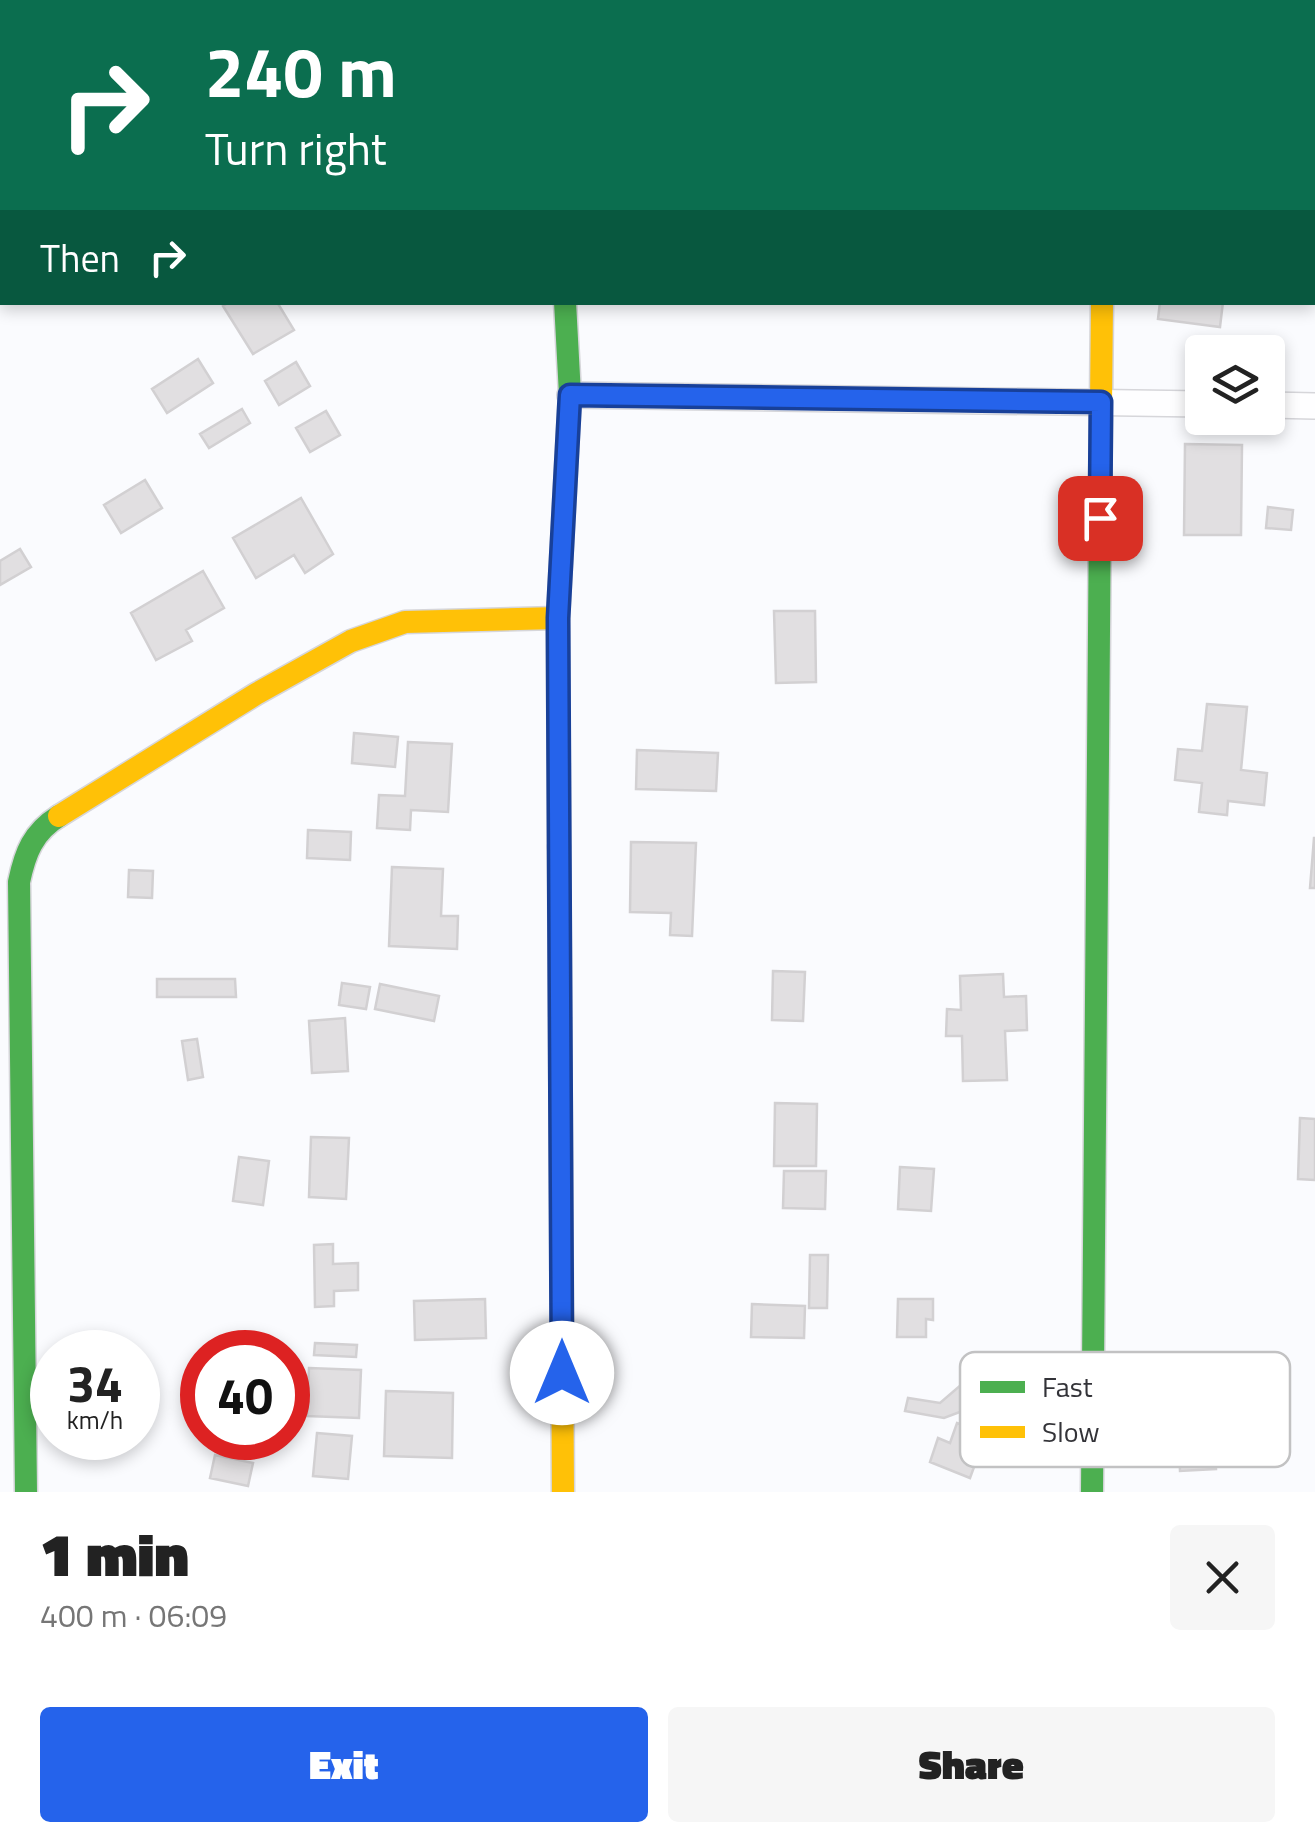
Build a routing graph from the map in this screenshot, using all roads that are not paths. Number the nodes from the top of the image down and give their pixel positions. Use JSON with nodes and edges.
{"nodes":[{"id":1,"x":566,"y":305,"type":"edge"},
{"id":2,"x":1102,"y":305,"type":"edge"},
{"id":3,"x":570,"y":395,"type":"junction"},
{"id":4,"x":1101,"y":402,"type":"junction"},
{"id":5,"x":1185,"y":404,"type":"edge"},
{"id":6,"x":1285,"y":405,"type":"edge"},
{"id":7,"x":1315,"y":406,"type":"edge"},
{"id":8,"x":558,"y":618,"type":"junction"},
{"id":9,"x":1093,"y":1352,"type":"edge"},
{"id":10,"x":1092,"y":1467,"type":"edge"},
{"id":11,"x":26,"y":1492,"type":"edge"},
{"id":12,"x":563,"y":1492,"type":"edge"},
{"id":13,"x":1092,"y":1492,"type":"edge"}],
"edges":[{"from":1,"to":3,"type":"street"},
{"from":2,"to":4,"type":"street"},
{"from":3,"to":4,"type":"street"},
{"from":3,"to":8,"type":"street"},
{"from":4,"to":5,"type":"street"},
{"from":4,"to":9,"type":"street"},
{"from":6,"to":7,"type":"street"},
{"from":8,"to":11,"type":"street"},
{"from":8,"to":12,"type":"street"},
{"from":10,"to":13,"type":"street"}]}
